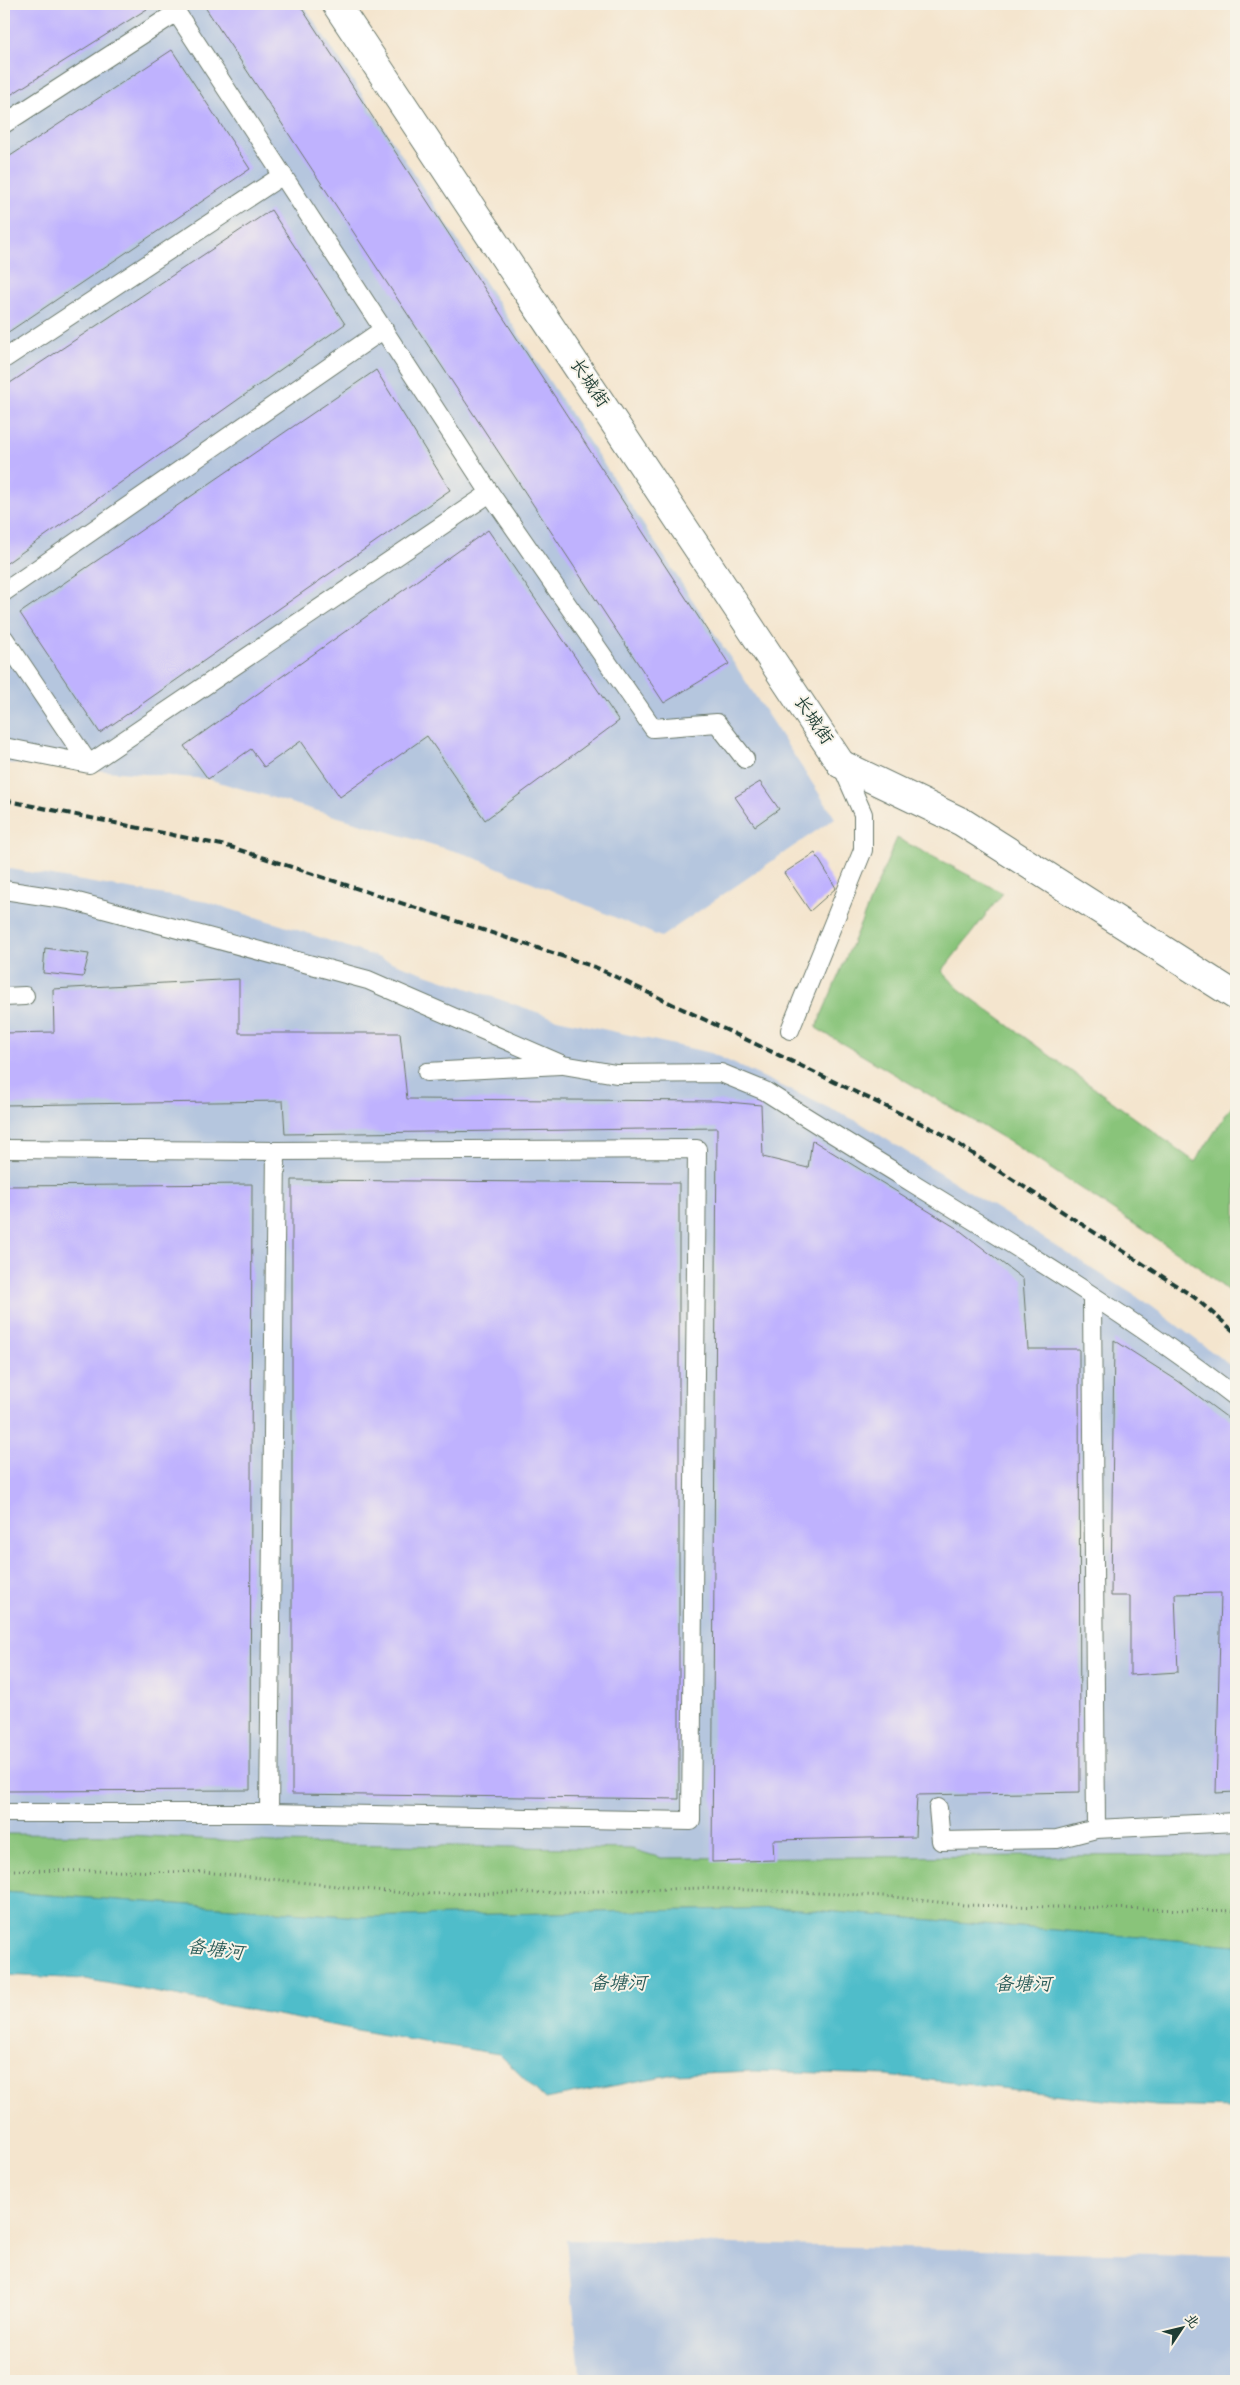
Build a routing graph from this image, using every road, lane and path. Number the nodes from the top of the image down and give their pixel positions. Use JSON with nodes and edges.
{"nodes":[{"id":1,"x":336,"y":4,"type":"edge"},
{"id":2,"x":174,"y":8,"type":"edge"},
{"id":3,"x":4,"y":124,"type":"edge"},
{"id":4,"x":283,"y":175,"type":"junction"},
{"id":5,"x":384,"y":330,"type":"junction"},
{"id":6,"x":4,"y":359,"type":"edge"},
{"id":7,"x":490,"y":493,"type":"junction"},
{"id":8,"x":4,"y":592,"type":"edge"},
{"id":9,"x":4,"y":638,"type":"edge"},
{"id":10,"x":4,"y":747,"type":"edge"},
{"id":11,"x":745,"y":759,"type":"dead end"},
{"id":12,"x":89,"y":764,"type":"junction"},
{"id":13,"x":841,"y":764,"type":"junction"},
{"id":14,"x":4,"y":890,"type":"edge"},
{"id":15,"x":25,"y":996,"type":"dead end"},
{"id":16,"x":1236,"y":996,"type":"edge"},
{"id":17,"x":4,"y":997,"type":"edge"},
{"id":18,"x":790,"y":1030,"type":"dead end"},
{"id":19,"x":564,"y":1064,"type":"junction"},
{"id":20,"x":427,"y":1072,"type":"dead end"},
{"id":21,"x":4,"y":1149,"type":"edge"},
{"id":22,"x":276,"y":1151,"type":"junction"},
{"id":23,"x":1092,"y":1297,"type":"junction"},
{"id":24,"x":1236,"y":1397,"type":"edge"},
{"id":25,"x":938,"y":1808,"type":"dead end"},
{"id":26,"x":4,"y":1813,"type":"edge"},
{"id":27,"x":269,"y":1813,"type":"junction"},
{"id":28,"x":1236,"y":1822,"type":"edge"},
{"id":29,"x":1096,"y":1829,"type":"junction"},
{"id":30,"x":4,"y":1870,"type":"edge"},
{"id":31,"x":1236,"y":1911,"type":"edge"}],
"edges":[{"from":1,"to":13,"type":"street","name":"长城街"},
{"from":2,"to":3,"type":"lane"},
{"from":2,"to":4,"type":"lane"},
{"from":4,"to":5,"type":"lane"},
{"from":4,"to":6,"type":"lane"},
{"from":5,"to":7,"type":"lane"},
{"from":5,"to":8,"type":"lane"},
{"from":7,"to":11,"type":"lane"},
{"from":7,"to":12,"type":"lane"},
{"from":9,"to":12,"type":"lane"},
{"from":10,"to":12,"type":"lane"},
{"from":13,"to":16,"type":"street"},
{"from":13,"to":18,"type":"lane"},
{"from":14,"to":19,"type":"lane"},
{"from":15,"to":17,"type":"lane"},
{"from":19,"to":20,"type":"lane"},
{"from":19,"to":23,"type":"lane"},
{"from":21,"to":22,"type":"lane"},
{"from":22,"to":27,"type":"lane"},
{"from":22,"to":27,"type":"lane"},
{"from":23,"to":24,"type":"lane"},
{"from":23,"to":29,"type":"lane"},
{"from":25,"to":29,"type":"lane"},
{"from":26,"to":27,"type":"lane"},
{"from":28,"to":29,"type":"lane"},
{"from":30,"to":31,"type":"path"}]}
